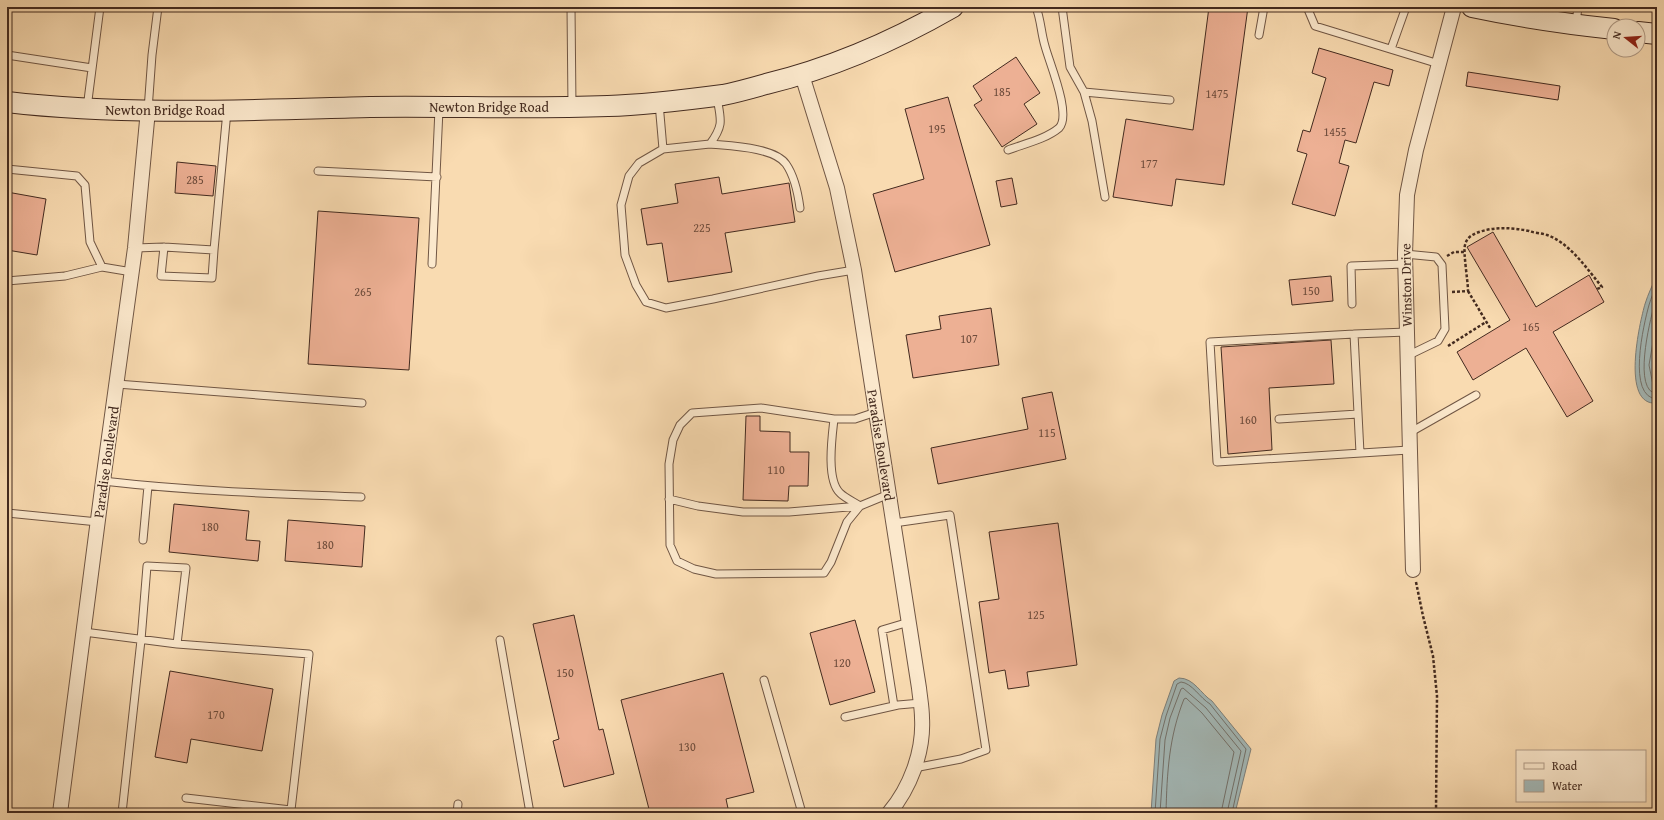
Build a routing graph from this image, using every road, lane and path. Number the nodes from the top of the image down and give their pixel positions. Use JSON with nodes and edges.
{"nodes":[{"id":1,"x":100,"y":7,"type":"edge"},
{"id":2,"x":158,"y":7,"type":"edge"},
{"id":3,"x":571,"y":7,"type":"edge"},
{"id":4,"x":1036,"y":7,"type":"edge"},
{"id":5,"x":1062,"y":7,"type":"edge"},
{"id":6,"x":1264,"y":7,"type":"edge"},
{"id":7,"x":1307,"y":7,"type":"edge"},
{"id":8,"x":1406,"y":7,"type":"edge"},
{"id":9,"x":1454,"y":7,"type":"edge"},
{"id":10,"x":1472,"y":7,"type":"edge"},
{"id":11,"x":942,"y":9,"type":"edge"},
{"id":12,"x":1577,"y":16,"type":"edge"},
{"id":13,"x":1606,"y":26,"type":"edge"},
{"id":14,"x":1646,"y":33,"type":"edge"},
{"id":15,"x":1657,"y":34,"type":"edge"},
{"id":16,"x":1259,"y":35,"type":"dead end"},
{"id":17,"x":1391,"y":49,"type":"junction"},
{"id":18,"x":7,"y":55,"type":"edge"},
{"id":19,"x":1439,"y":64,"type":"junction"},
{"id":20,"x":92,"y":68,"type":"junction"},
{"id":21,"x":802,"y":75,"type":"junction"},
{"id":22,"x":1084,"y":92,"type":"junction"},
{"id":23,"x":716,"y":95,"type":"junction"},
{"id":24,"x":1170,"y":100,"type":"dead end"},
{"id":25,"x":7,"y":102,"type":"edge"},
{"id":26,"x":658,"y":103,"type":"junction"},
{"id":27,"x":440,"y":106,"type":"junction"},
{"id":28,"x":572,"y":107,"type":"junction"},
{"id":29,"x":87,"y":109,"type":"junction"},
{"id":30,"x":148,"y":110,"type":"junction"},
{"id":31,"x":227,"y":110,"type":"junction"},
{"id":32,"x":710,"y":144,"type":"junction"},
{"id":33,"x":663,"y":149,"type":"junction"},
{"id":34,"x":1008,"y":150,"type":"dead end"},
{"id":35,"x":7,"y":169,"type":"edge"},
{"id":36,"x":318,"y":171,"type":"dead end"},
{"id":37,"x":437,"y":177,"type":"junction"},
{"id":38,"x":1105,"y":197,"type":"dead end"},
{"id":39,"x":800,"y":208,"type":"dead end"},
{"id":40,"x":164,"y":247,"type":"junction"},
{"id":41,"x":135,"y":248,"type":"junction"},
{"id":42,"x":214,"y":250,"type":"junction"},
{"id":43,"x":1465,"y":252,"type":"junction"},
{"id":44,"x":1405,"y":259,"type":"junction"},
{"id":45,"x":1437,"y":259,"type":"junction"},
{"id":46,"x":432,"y":264,"type":"dead end"},
{"id":47,"x":102,"y":267,"type":"junction"},
{"id":48,"x":854,"y":270,"type":"junction"},
{"id":49,"x":132,"y":272,"type":"junction"},
{"id":50,"x":7,"y":281,"type":"edge"},
{"id":51,"x":1597,"y":290,"type":"dead end"},
{"id":52,"x":1468,"y":291,"type":"junction"},
{"id":53,"x":1443,"y":292,"type":"junction"},
{"id":54,"x":1352,"y":304,"type":"dead end"},
{"id":55,"x":1486,"y":322,"type":"junction"},
{"id":56,"x":1490,"y":328,"type":"dead end"},
{"id":57,"x":1407,"y":332,"type":"junction"},
{"id":58,"x":1354,"y":334,"type":"junction"},
{"id":59,"x":1437,"y":342,"type":"junction"},
{"id":60,"x":1407,"y":356,"type":"junction"},
{"id":61,"x":117,"y":384,"type":"junction"},
{"id":62,"x":1476,"y":395,"type":"dead end"},
{"id":63,"x":362,"y":403,"type":"dead end"},
{"id":64,"x":876,"y":412,"type":"junction"},
{"id":65,"x":1358,"y":414,"type":"junction"},
{"id":66,"x":834,"y":419,"type":"junction"},
{"id":67,"x":1279,"y":419,"type":"dead end"},
{"id":68,"x":1409,"y":433,"type":"junction"},
{"id":69,"x":1409,"y":450,"type":"junction"},
{"id":70,"x":1360,"y":453,"type":"junction"},
{"id":71,"x":103,"y":481,"type":"junction"},
{"id":72,"x":148,"y":486,"type":"junction"},
{"id":73,"x":889,"y":494,"type":"junction"},
{"id":74,"x":361,"y":497,"type":"dead end"},
{"id":75,"x":670,"y":499,"type":"junction"},
{"id":76,"x":860,"y":506,"type":"junction"},
{"id":77,"x":7,"y":512,"type":"edge"},
{"id":78,"x":98,"y":522,"type":"junction"},
{"id":79,"x":894,"y":523,"type":"junction"},
{"id":80,"x":143,"y":540,"type":"dead end"},
{"id":81,"x":1413,"y":570,"type":"joint"},
{"id":82,"x":909,"y":622,"type":"junction"},
{"id":83,"x":84,"y":632,"type":"junction"},
{"id":84,"x":141,"y":640,"type":"junction"},
{"id":85,"x":500,"y":640,"type":"dead end"},
{"id":86,"x":177,"y":644,"type":"junction"},
{"id":87,"x":764,"y":680,"type":"dead end"},
{"id":88,"x":921,"y":703,"type":"junction"},
{"id":89,"x":894,"y":706,"type":"junction"},
{"id":90,"x":845,"y":717,"type":"dead end"},
{"id":91,"x":914,"y":768,"type":"junction"},
{"id":92,"x":186,"y":798,"type":"dead end"},
{"id":93,"x":458,"y":804,"type":"dead end"},
{"id":94,"x":60,"y":813,"type":"edge"},
{"id":95,"x":122,"y":813,"type":"edge"},
{"id":96,"x":457,"y":813,"type":"edge"},
{"id":97,"x":530,"y":813,"type":"edge"},
{"id":98,"x":802,"y":813,"type":"edge"},
{"id":99,"x":889,"y":813,"type":"edge"},
{"id":100,"x":1436,"y":813,"type":"edge"}],
"edges":[{"from":1,"to":20,"type":"lane"},
{"from":2,"to":30,"type":"lane"},
{"from":3,"to":28,"type":"lane"},
{"from":4,"to":34,"type":"lane"},
{"from":5,"to":22,"type":"lane"},
{"from":6,"to":16,"type":"lane"},
{"from":7,"to":17,"type":"lane"},
{"from":8,"to":17,"type":"lane"},
{"from":9,"to":19,"type":"street","name":"Winston Drive"},
{"from":10,"to":12,"type":"main road"},
{"from":11,"to":21,"type":"main road","name":"Newton Bridge Road"},
{"from":12,"to":13,"type":"main road"},
{"from":14,"to":15,"type":"main road"},
{"from":17,"to":19,"type":"lane"},
{"from":18,"to":20,"type":"lane"},
{"from":19,"to":44,"type":"street","name":"Winston Drive"},
{"from":20,"to":29,"type":"lane"},
{"from":21,"to":23,"type":"main road","name":"Newton Bridge Road"},
{"from":21,"to":48,"type":"street","name":"Paradise Boulevard"},
{"from":22,"to":24,"type":"lane"},
{"from":22,"to":38,"type":"lane"},
{"from":23,"to":26,"type":"main road","name":"Newton Bridge Road"},
{"from":23,"to":32,"type":"lane"},
{"from":25,"to":29,"type":"main road","name":"Newton Bridge Road"},
{"from":26,"to":28,"type":"main road","name":"Newton Bridge Road"},
{"from":26,"to":33,"type":"lane"},
{"from":27,"to":28,"type":"main road","name":"Newton Bridge Road"},
{"from":27,"to":31,"type":"main road","name":"Newton Bridge Road"},
{"from":27,"to":37,"type":"lane"},
{"from":29,"to":30,"type":"main road","name":"Newton Bridge Road"},
{"from":30,"to":31,"type":"main road","name":"Newton Bridge Road"},
{"from":30,"to":41,"type":"street","name":"Paradise Boulevard"},
{"from":31,"to":42,"type":"lane"},
{"from":32,"to":33,"type":"lane"},
{"from":32,"to":39,"type":"lane"},
{"from":33,"to":48,"type":"lane"},
{"from":35,"to":47,"type":"lane"},
{"from":36,"to":37,"type":"lane"},
{"from":37,"to":46,"type":"lane"},
{"from":40,"to":41,"type":"lane"},
{"from":40,"to":42,"type":"lane"},
{"from":40,"to":42,"type":"lane"},
{"from":41,"to":49,"type":"street","name":"Paradise Boulevard"},
{"from":43,"to":45,"type":"path"},
{"from":43,"to":51,"type":"path"},
{"from":43,"to":52,"type":"path"},
{"from":44,"to":45,"type":"lane"},
{"from":44,"to":54,"type":"lane"},
{"from":44,"to":57,"type":"street","name":"Winston Drive"},
{"from":45,"to":53,"type":"lane"},
{"from":47,"to":49,"type":"lane"},
{"from":47,"to":50,"type":"lane"},
{"from":48,"to":64,"type":"street","name":"Paradise Boulevard"},
{"from":49,"to":61,"type":"street","name":"Paradise Boulevard"},
{"from":52,"to":53,"type":"path"},
{"from":52,"to":55,"type":"path"},
{"from":53,"to":59,"type":"lane"},
{"from":55,"to":56,"type":"path"},
{"from":55,"to":59,"type":"path"},
{"from":57,"to":58,"type":"lane"},
{"from":57,"to":60,"type":"street","name":"Winston Drive"},
{"from":58,"to":65,"type":"lane"},
{"from":58,"to":70,"type":"lane"},
{"from":59,"to":60,"type":"lane"},
{"from":60,"to":68,"type":"street","name":"Winston Drive"},
{"from":61,"to":63,"type":"lane"},
{"from":61,"to":71,"type":"street","name":"Paradise Boulevard"},
{"from":62,"to":68,"type":"lane"},
{"from":64,"to":66,"type":"lane"},
{"from":64,"to":73,"type":"street","name":"Paradise Boulevard"},
{"from":65,"to":67,"type":"lane"},
{"from":65,"to":70,"type":"lane"},
{"from":66,"to":75,"type":"lane"},
{"from":66,"to":76,"type":"lane"},
{"from":68,"to":69,"type":"street","name":"Winston Drive"},
{"from":69,"to":70,"type":"lane"},
{"from":69,"to":81,"type":"street","name":"Winston Drive"},
{"from":71,"to":72,"type":"lane"},
{"from":71,"to":78,"type":"street","name":"Paradise Boulevard"},
{"from":72,"to":74,"type":"lane"},
{"from":72,"to":80,"type":"lane"},
{"from":73,"to":76,"type":"lane"},
{"from":73,"to":79,"type":"street","name":"Paradise Boulevard"},
{"from":75,"to":76,"type":"lane"},
{"from":75,"to":76,"type":"lane"},
{"from":77,"to":78,"type":"lane"},
{"from":78,"to":83,"type":"street","name":"Paradise Boulevard"},
{"from":79,"to":82,"type":"street","name":"Paradise Boulevard"},
{"from":79,"to":91,"type":"lane"},
{"from":81,"to":100,"type":"path"},
{"from":82,"to":88,"type":"street","name":"Paradise Boulevard"},
{"from":82,"to":89,"type":"lane"},
{"from":83,"to":84,"type":"lane"},
{"from":83,"to":94,"type":"street","name":"Paradise Boulevard"},
{"from":84,"to":86,"type":"lane"},
{"from":84,"to":86,"type":"lane"},
{"from":84,"to":95,"type":"lane"},
{"from":85,"to":97,"type":"lane"},
{"from":86,"to":92,"type":"lane"},
{"from":87,"to":98,"type":"lane"},
{"from":88,"to":89,"type":"lane"},
{"from":88,"to":91,"type":"street","name":"Paradise Boulevard"},
{"from":89,"to":90,"type":"lane"},
{"from":91,"to":99,"type":"street","name":"Paradise Boulevard"},
{"from":93,"to":96,"type":"lane"}]}
